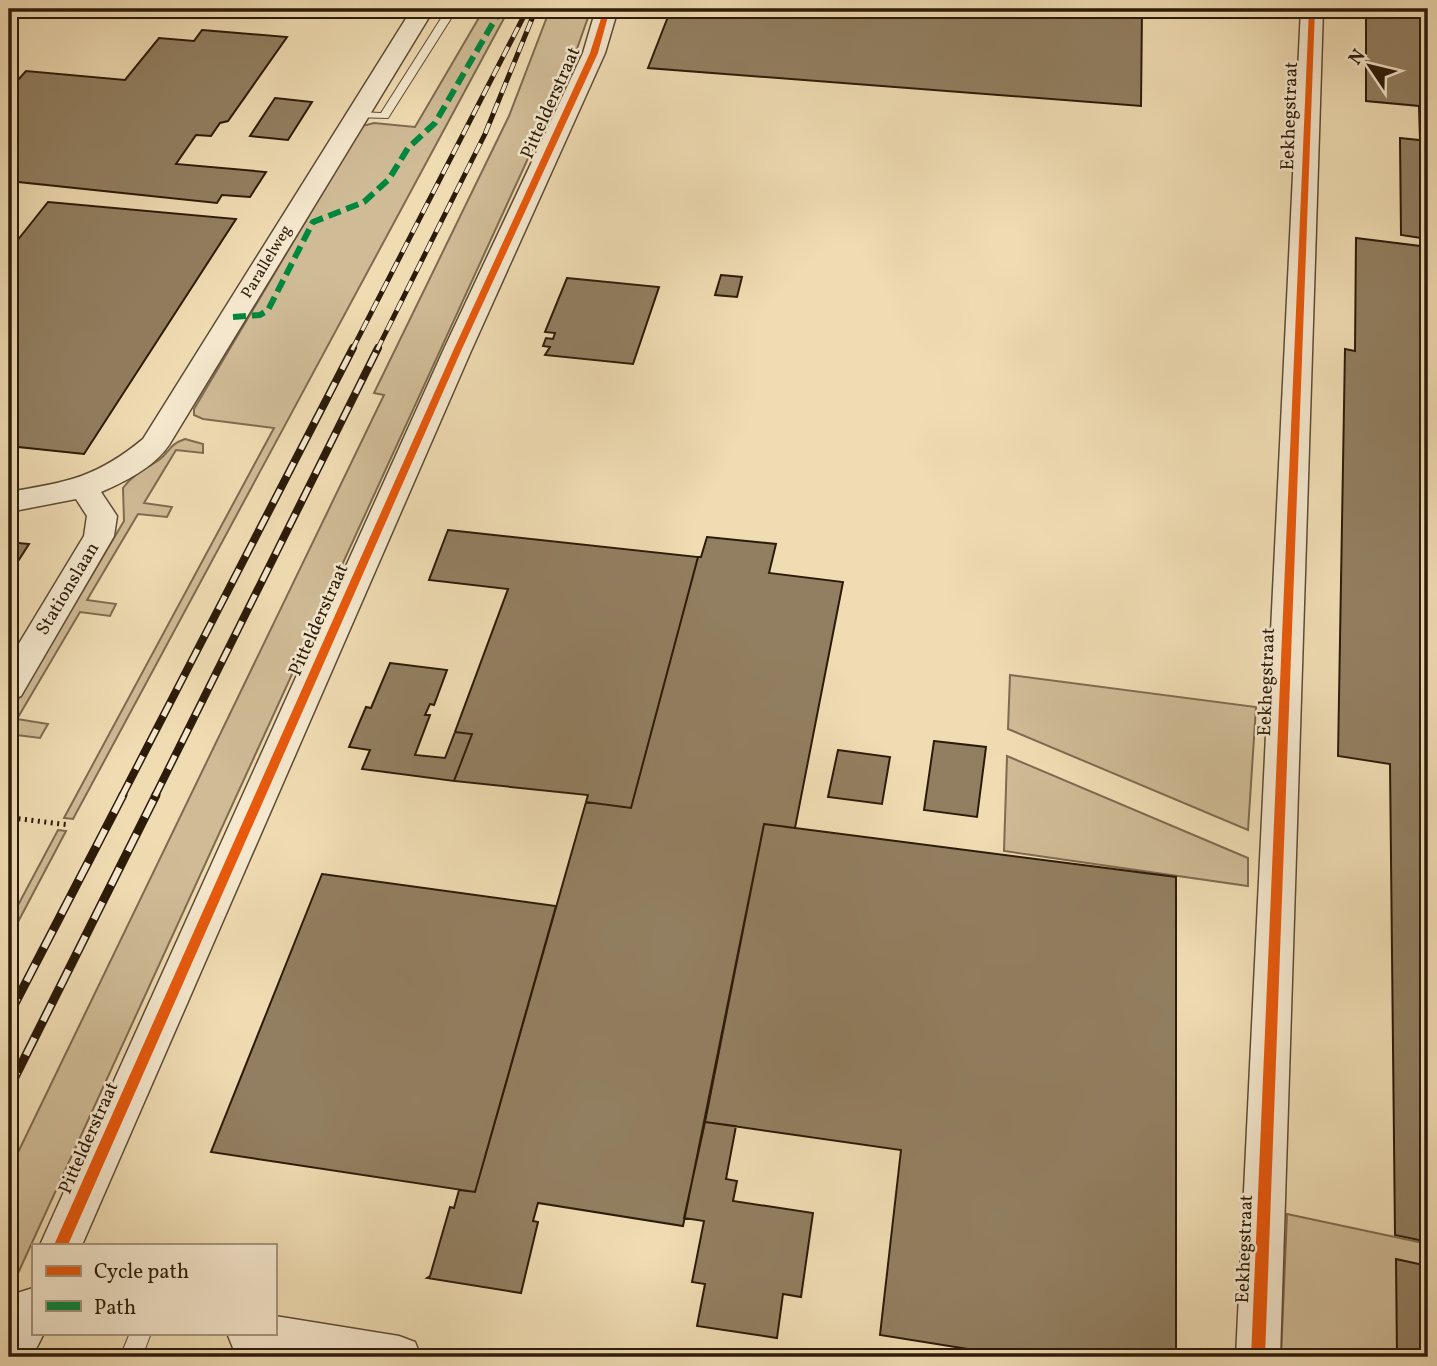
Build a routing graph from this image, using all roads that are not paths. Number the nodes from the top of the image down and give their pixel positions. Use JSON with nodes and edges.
{"nodes":[{"id":1,"x":423,"y":9,"type":"edge"},
{"id":2,"x":452,"y":9,"type":"edge"},
{"id":3,"x":607,"y":9,"type":"edge"},
{"id":4,"x":1312,"y":9,"type":"edge"},
{"id":5,"x":357,"y":115,"type":"junction"},
{"id":6,"x":85,"y":489,"type":"junction"},
{"id":7,"x":9,"y":502,"type":"edge"},
{"id":8,"x":9,"y":688,"type":"edge"},
{"id":9,"x":61,"y":1244,"type":"edge"},
{"id":10,"x":32,"y":1309,"type":"edge"},
{"id":11,"x":141,"y":1334,"type":"edge"},
{"id":12,"x":255,"y":1334,"type":"edge"},
{"id":13,"x":9,"y":1357,"type":"edge"},
{"id":14,"x":131,"y":1357,"type":"edge"},
{"id":15,"x":399,"y":1357,"type":"edge"},
{"id":16,"x":1258,"y":1357,"type":"edge"}],
"edges":[{"from":1,"to":5,"type":"street","name":"Parallelweg"},
{"from":2,"to":5,"type":"lane"},
{"from":3,"to":9,"type":"street","name":"Pittelderstraat"},
{"from":4,"to":16,"type":"street","name":"Eekhegstraat"},
{"from":5,"to":6,"type":"street","name":"Parallelweg"},
{"from":6,"to":7,"type":"street","name":"Parallelweg"},
{"from":6,"to":8,"type":"street","name":"Stationslaan"},
{"from":10,"to":13,"type":"street"},
{"from":11,"to":14,"type":"lane"},
{"from":12,"to":15,"type":"street"}]}
